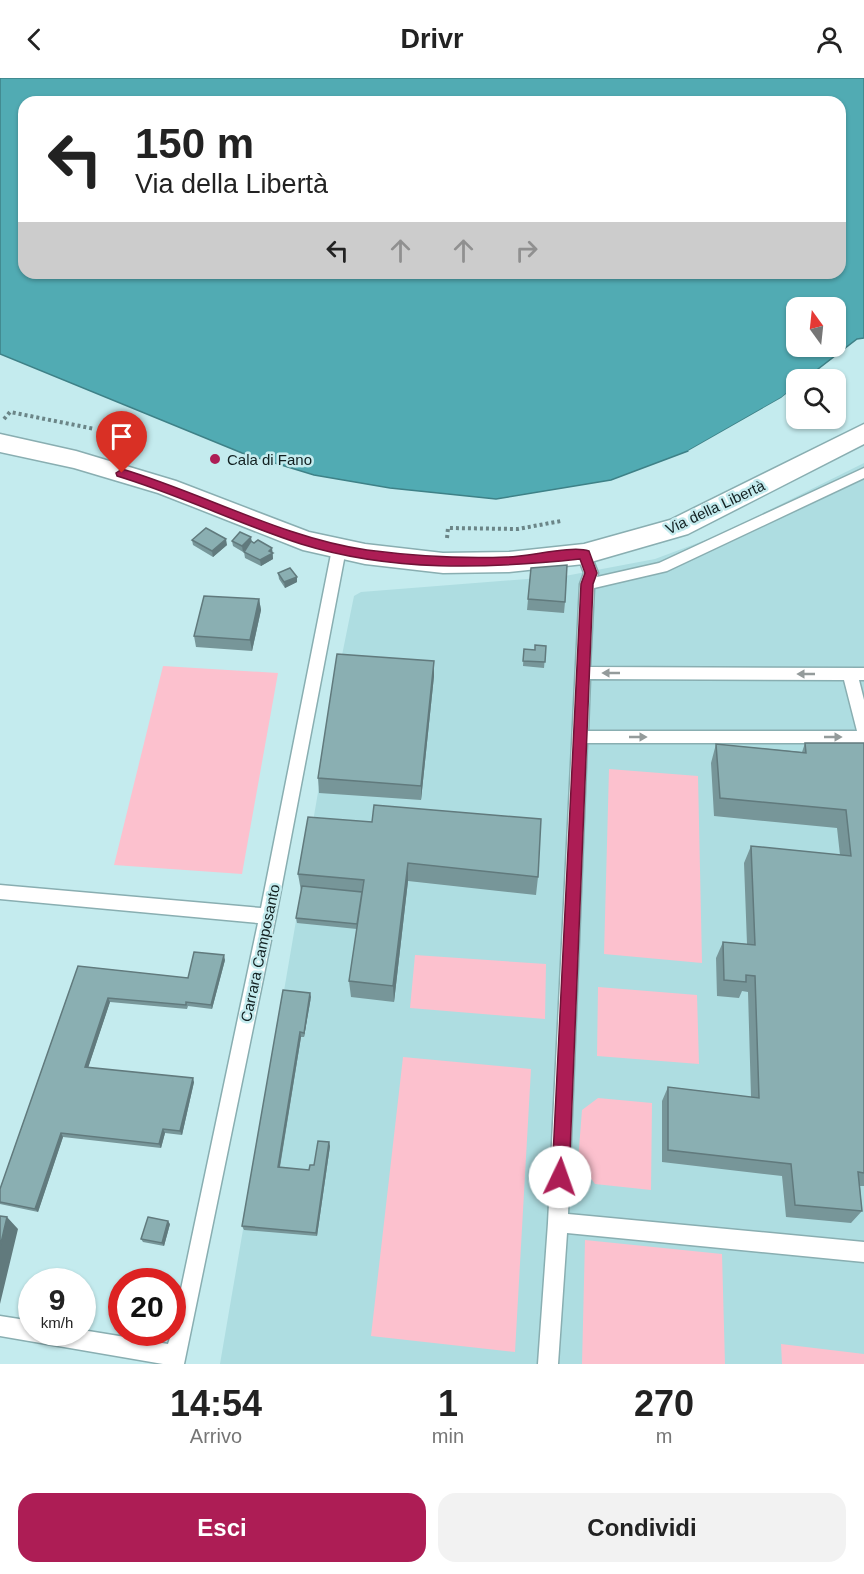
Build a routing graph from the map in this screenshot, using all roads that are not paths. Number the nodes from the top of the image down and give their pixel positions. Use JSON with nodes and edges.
{"nodes":[{"id":1,"x":864,"y":433,"type":"edge"},
{"id":2,"x":0,"y":443,"type":"edge"},
{"id":3,"x":864,"y":473,"type":"edge"},
{"id":4,"x":339,"y":549,"type":"junction"},
{"id":5,"x":584,"y":554,"type":"junction"},
{"id":6,"x":587,"y":584,"type":"junction"},
{"id":7,"x":583,"y":674,"type":"junction"},
{"id":8,"x":857,"y":674,"type":"edge"},
{"id":9,"x":864,"y":729,"type":"edge"},
{"id":10,"x":580,"y":737,"type":"junction"},
{"id":11,"x":864,"y":737,"type":"edge"},
{"id":12,"x":0,"y":892,"type":"edge"},
{"id":13,"x":268,"y":916,"type":"junction"},
{"id":14,"x":558,"y":1223,"type":"junction"},
{"id":15,"x":864,"y":1252,"type":"edge"},
{"id":16,"x":0,"y":1326,"type":"edge"},
{"id":17,"x":175,"y":1360,"type":"edge"},
{"id":18,"x":548,"y":1364,"type":"edge"}],
"edges":[{"from":1,"to":5,"type":"street","name":"Via della Libertà"},
{"from":2,"to":4,"type":"street","name":"Via della Libertà"},
{"from":3,"to":6,"type":"lane"},
{"from":4,"to":5,"type":"street","name":"Via della Libertà"},
{"from":4,"to":13,"type":"lane","name":"Carrara Camposanto"},
{"from":5,"to":6,"type":"lane"},
{"from":6,"to":7,"type":"lane"},
{"from":8,"to":7,"type":"lane","one_way":true},
{"from":7,"to":10,"type":"lane"},
{"from":8,"to":9,"type":"lane"},
{"from":10,"to":11,"type":"lane","one_way":true},
{"from":10,"to":14,"type":"lane"},
{"from":12,"to":13,"type":"lane"},
{"from":13,"to":17,"type":"lane","name":"Carrara Camposanto"},
{"from":14,"to":15,"type":"lane"},
{"from":14,"to":18,"type":"lane"},
{"from":16,"to":17,"type":"lane","name":"Carrara Camposanto"}]}
